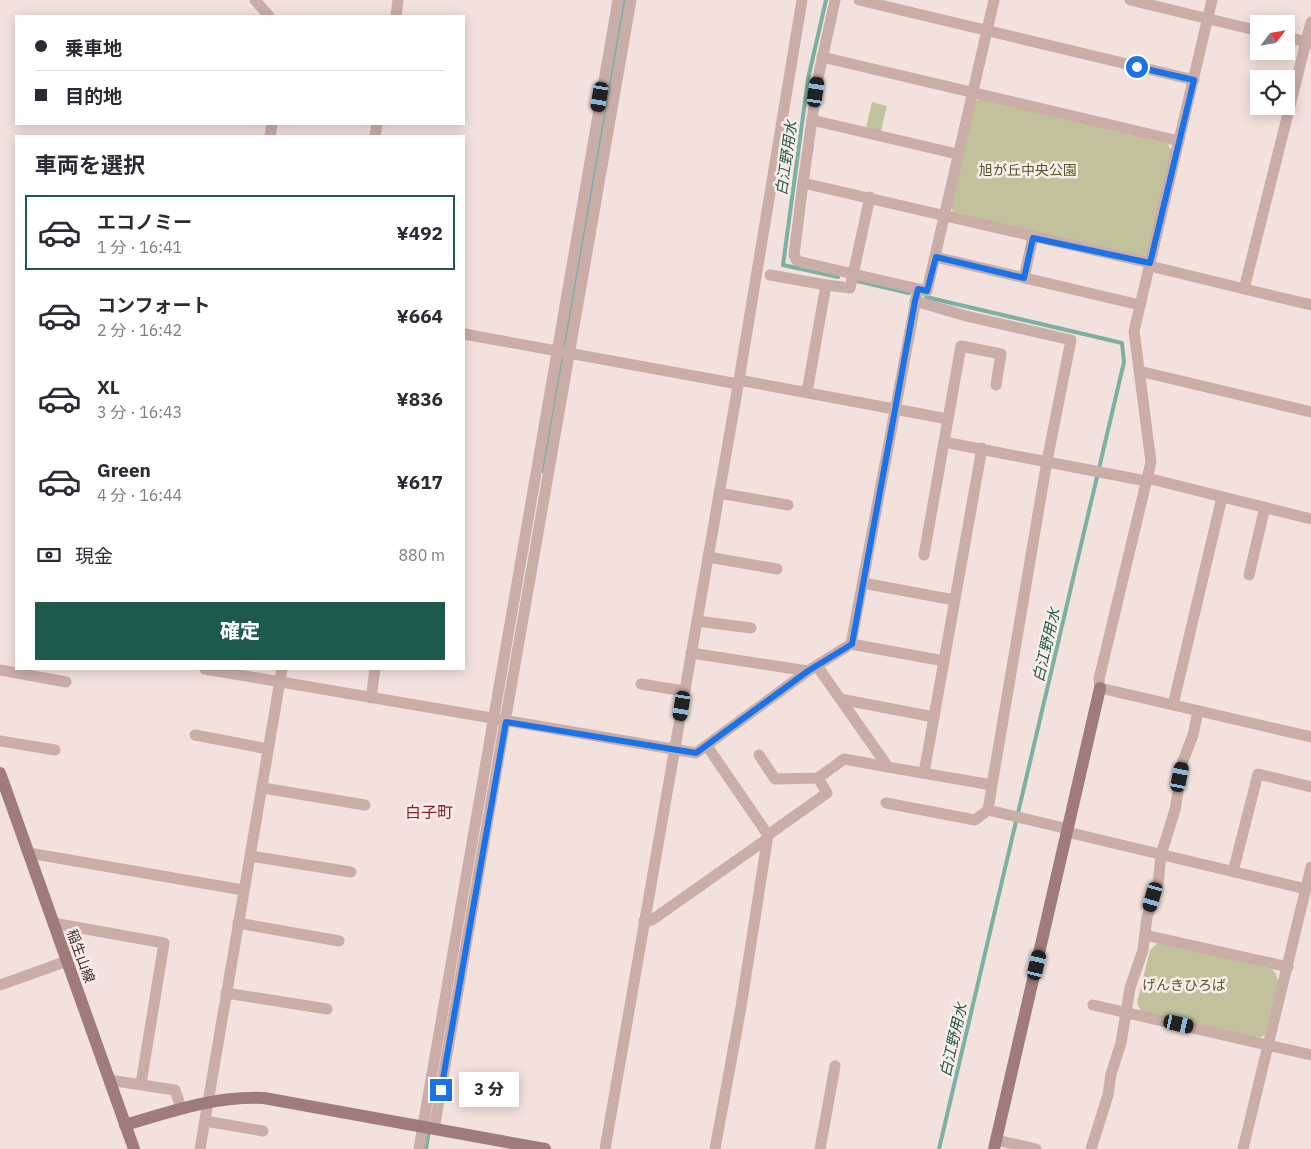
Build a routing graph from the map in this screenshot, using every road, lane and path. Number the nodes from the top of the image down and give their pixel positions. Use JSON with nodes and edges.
{"nodes":[{"id":1,"x":255,"y":0,"type":"edge"},
{"id":2,"x":398,"y":0,"type":"edge"},
{"id":3,"x":618,"y":0,"type":"edge"},
{"id":4,"x":631,"y":0,"type":"edge"},
{"id":5,"x":802,"y":0,"type":"edge"},
{"id":6,"x":835,"y":0,"type":"edge"},
{"id":7,"x":859,"y":0,"type":"edge"},
{"id":8,"x":994,"y":0,"type":"edge"},
{"id":9,"x":1130,"y":0,"type":"edge"},
{"id":10,"x":1212,"y":0,"type":"edge"},
{"id":11,"x":268,"y":15,"type":"edge"},
{"id":12,"x":396,"y":15,"type":"edge"},
{"id":13,"x":1207,"y":18,"type":"junction"},
{"id":14,"x":1311,"y":22,"type":"edge"},
{"id":15,"x":1250,"y":29,"type":"edge"},
{"id":16,"x":986,"y":31,"type":"junction"},
{"id":17,"x":1295,"y":39,"type":"edge"},
{"id":18,"x":1308,"y":43,"type":"edge"},
{"id":19,"x":822,"y":57,"type":"junction"},
{"id":20,"x":1194,"y":80,"type":"junction"},
{"id":21,"x":973,"y":92,"type":"junction"},
{"id":22,"x":812,"y":120,"type":"junction"},
{"id":23,"x":1179,"y":141,"type":"junction"},
{"id":24,"x":957,"y":154,"type":"junction"},
{"id":25,"x":804,"y":183,"type":"junction"},
{"id":26,"x":870,"y":197,"type":"junction"},
{"id":27,"x":944,"y":214,"type":"junction"},
{"id":28,"x":1033,"y":238,"type":"junction"},
{"id":29,"x":936,"y":257,"type":"junction"},
{"id":30,"x":1150,"y":265,"type":"junction"},
{"id":31,"x":852,"y":273,"type":"junction"},
{"id":32,"x":770,"y":275,"type":"dead end"},
{"id":33,"x":1024,"y":278,"type":"junction"},
{"id":34,"x":826,"y":285,"type":"junction"},
{"id":35,"x":1244,"y":289,"type":"junction"},
{"id":36,"x":916,"y":295,"type":"junction"},
{"id":37,"x":1140,"y":305,"type":"junction"},
{"id":38,"x":1311,"y":305,"type":"edge"},
{"id":39,"x":465,"y":334,"type":"edge"},
{"id":40,"x":562,"y":351,"type":"junction"},
{"id":41,"x":1139,"y":371,"type":"junction"},
{"id":42,"x":739,"y":382,"type":"junction"},
{"id":43,"x":996,"y":385,"type":"dead end"},
{"id":44,"x":807,"y":392,"type":"junction"},
{"id":45,"x":896,"y":409,"type":"junction"},
{"id":46,"x":1311,"y":412,"type":"edge"},
{"id":47,"x":948,"y":419,"type":"junction"},
{"id":48,"x":944,"y":442,"type":"junction"},
{"id":49,"x":982,"y":448,"type":"junction"},
{"id":50,"x":1047,"y":461,"type":"junction"},
{"id":51,"x":1147,"y":480,"type":"junction"},
{"id":52,"x":719,"y":493,"type":"junction"},
{"id":53,"x":1222,"y":497,"type":"junction"},
{"id":54,"x":788,"y":505,"type":"dead end"},
{"id":55,"x":1265,"y":507,"type":"junction"},
{"id":56,"x":1311,"y":519,"type":"edge"},
{"id":57,"x":924,"y":555,"type":"dead end"},
{"id":58,"x":708,"y":557,"type":"junction"},
{"id":59,"x":777,"y":569,"type":"dead end"},
{"id":60,"x":1249,"y":575,"type":"dead end"},
{"id":61,"x":863,"y":583,"type":"junction"},
{"id":62,"x":954,"y":600,"type":"junction"},
{"id":63,"x":697,"y":621,"type":"junction"},
{"id":64,"x":751,"y":628,"type":"dead end"},
{"id":65,"x":852,"y":644,"type":"junction"},
{"id":66,"x":691,"y":653,"type":"junction"},
{"id":67,"x":944,"y":661,"type":"junction"},
{"id":68,"x":812,"y":668,"type":"junction"},
{"id":69,"x":0,"y":670,"type":"edge"},
{"id":70,"x":211,"y":670,"type":"edge"},
{"id":71,"x":282,"y":670,"type":"edge"},
{"id":72,"x":375,"y":670,"type":"edge"},
{"id":73,"x":280,"y":681,"type":"junction"},
{"id":74,"x":66,"y":682,"type":"dead end"},
{"id":75,"x":641,"y":684,"type":"dead end"},
{"id":76,"x":1100,"y":688,"type":"junction"},
{"id":77,"x":684,"y":691,"type":"junction"},
{"id":78,"x":371,"y":698,"type":"junction"},
{"id":79,"x":840,"y":699,"type":"junction"},
{"id":80,"x":1173,"y":705,"type":"junction"},
{"id":81,"x":1198,"y":711,"type":"junction"},
{"id":82,"x":934,"y":717,"type":"junction"},
{"id":83,"x":493,"y":720,"type":"junction"},
{"id":84,"x":506,"y":722,"type":"junction"},
{"id":85,"x":195,"y":735,"type":"dead end"},
{"id":86,"x":1311,"y":737,"type":"edge"},
{"id":87,"x":0,"y":741,"type":"edge"},
{"id":88,"x":706,"y":746,"type":"junction"},
{"id":89,"x":268,"y":748,"type":"junction"},
{"id":90,"x":55,"y":750,"type":"dead end"},
{"id":91,"x":674,"y":751,"type":"junction"},
{"id":92,"x":759,"y":755,"type":"dead end"},
{"id":93,"x":888,"y":767,"type":"junction"},
{"id":94,"x":0,"y":773,"type":"edge"},
{"id":95,"x":924,"y":773,"type":"junction"},
{"id":96,"x":818,"y":778,"type":"junction"},
{"id":97,"x":992,"y":785,"type":"junction"},
{"id":98,"x":263,"y":788,"type":"junction"},
{"id":99,"x":1311,"y":788,"type":"edge"},
{"id":100,"x":886,"y":803,"type":"dead end"},
{"id":101,"x":365,"y":805,"type":"dead end"},
{"id":102,"x":988,"y":810,"type":"junction"},
{"id":103,"x":1068,"y":831,"type":"junction"},
{"id":104,"x":767,"y":837,"type":"junction"},
{"id":105,"x":28,"y":852,"type":"junction"},
{"id":106,"x":1161,"y":855,"type":"junction"},
{"id":107,"x":250,"y":856,"type":"junction"},
{"id":108,"x":1311,"y":867,"type":"edge"},
{"id":109,"x":351,"y":872,"type":"dead end"},
{"id":110,"x":1233,"y":872,"type":"junction"},
{"id":111,"x":1308,"y":887,"type":"edge"},
{"id":112,"x":243,"y":890,"type":"junction"},
{"id":113,"x":644,"y":921,"type":"junction"},
{"id":114,"x":53,"y":923,"type":"junction"},
{"id":115,"x":238,"y":923,"type":"junction"},
{"id":116,"x":1145,"y":934,"type":"junction"},
{"id":117,"x":338,"y":941,"type":"dead end"},
{"id":118,"x":67,"y":961,"type":"junction"},
{"id":119,"x":1288,"y":967,"type":"junction"},
{"id":120,"x":0,"y":985,"type":"edge"},
{"id":121,"x":226,"y":993,"type":"junction"},
{"id":122,"x":1092,"y":1005,"type":"dead end"},
{"id":123,"x":327,"y":1010,"type":"dead end"},
{"id":124,"x":1126,"y":1012,"type":"junction"},
{"id":125,"x":1268,"y":1045,"type":"junction"},
{"id":126,"x":1311,"y":1055,"type":"edge"},
{"id":127,"x":835,"y":1066,"type":"dead end"},
{"id":128,"x":109,"y":1080,"type":"junction"},
{"id":129,"x":142,"y":1084,"type":"junction"},
{"id":130,"x":207,"y":1102,"type":"junction"},
{"id":131,"x":181,"y":1108,"type":"junction"},
{"id":132,"x":205,"y":1121,"type":"junction"},
{"id":133,"x":125,"y":1125,"type":"junction"},
{"id":134,"x":427,"y":1128,"type":"junction"},
{"id":135,"x":263,"y":1131,"type":"dead end"},
{"id":136,"x":995,"y":1144,"type":"edge"},
{"id":137,"x":134,"y":1149,"type":"edge"},
{"id":138,"x":200,"y":1149,"type":"edge"},
{"id":139,"x":419,"y":1149,"type":"edge"},
{"id":140,"x":545,"y":1149,"type":"edge"},
{"id":141,"x":605,"y":1149,"type":"edge"},
{"id":142,"x":715,"y":1149,"type":"edge"},
{"id":143,"x":820,"y":1149,"type":"edge"},
{"id":144,"x":1036,"y":1149,"type":"edge"},
{"id":145,"x":1091,"y":1149,"type":"edge"},
{"id":146,"x":1244,"y":1149,"type":"edge"}],
"edges":[{"from":1,"to":11,"type":"street"},
{"from":2,"to":12,"type":"street"},
{"from":3,"to":40,"type":"street"},
{"from":4,"to":40,"type":"street"},
{"from":5,"to":42,"type":"street"},
{"from":6,"to":19,"type":"street"},
{"from":7,"to":16,"type":"street"},
{"from":8,"to":16,"type":"street"},
{"from":9,"to":13,"type":"street"},
{"from":10,"to":13,"type":"street"},
{"from":13,"to":15,"type":"street"},
{"from":13,"to":20,"type":"street"},
{"from":14,"to":18,"type":"street"},
{"from":16,"to":20,"type":"street"},
{"from":16,"to":21,"type":"street"},
{"from":17,"to":18,"type":"street"},
{"from":18,"to":35,"type":"street"},
{"from":19,"to":21,"type":"street"},
{"from":19,"to":22,"type":"street"},
{"from":20,"to":23,"type":"street"},
{"from":21,"to":23,"type":"street"},
{"from":21,"to":24,"type":"street"},
{"from":22,"to":24,"type":"street"},
{"from":22,"to":25,"type":"street"},
{"from":23,"to":30,"type":"street"},
{"from":24,"to":27,"type":"street"},
{"from":25,"to":26,"type":"street"},
{"from":25,"to":31,"type":"street"},
{"from":26,"to":27,"type":"street"},
{"from":26,"to":31,"type":"street"},
{"from":27,"to":28,"type":"street"},
{"from":27,"to":29,"type":"street"},
{"from":28,"to":30,"type":"street"},
{"from":28,"to":33,"type":"street"},
{"from":29,"to":33,"type":"street"},
{"from":29,"to":36,"type":"street"},
{"from":30,"to":35,"type":"street"},
{"from":30,"to":37,"type":"street"},
{"from":31,"to":34,"type":"street"},
{"from":31,"to":36,"type":"street"},
{"from":32,"to":34,"type":"street"},
{"from":33,"to":37,"type":"street"},
{"from":34,"to":44,"type":"street"},
{"from":35,"to":38,"type":"street"},
{"from":36,"to":45,"type":"street"},
{"from":36,"to":50,"type":"street"},
{"from":37,"to":41,"type":"street"},
{"from":39,"to":40,"type":"street"},
{"from":40,"to":42,"type":"street"},
{"from":40,"to":83,"type":"street"},
{"from":40,"to":84,"type":"street"},
{"from":41,"to":46,"type":"street"},
{"from":41,"to":51,"type":"street"},
{"from":42,"to":44,"type":"street"},
{"from":42,"to":52,"type":"street"},
{"from":43,"to":47,"type":"street"},
{"from":44,"to":45,"type":"street"},
{"from":45,"to":47,"type":"street"},
{"from":45,"to":61,"type":"street"},
{"from":47,"to":48,"type":"street"},
{"from":48,"to":49,"type":"street"},
{"from":48,"to":57,"type":"street"},
{"from":49,"to":50,"type":"street"},
{"from":49,"to":62,"type":"street"},
{"from":50,"to":51,"type":"street"},
{"from":50,"to":97,"type":"street"},
{"from":51,"to":53,"type":"street"},
{"from":51,"to":76,"type":"street"},
{"from":52,"to":54,"type":"street"},
{"from":52,"to":58,"type":"street"},
{"from":53,"to":55,"type":"street"},
{"from":53,"to":80,"type":"street"},
{"from":55,"to":56,"type":"street"},
{"from":55,"to":60,"type":"street"},
{"from":58,"to":59,"type":"street"},
{"from":58,"to":63,"type":"street"},
{"from":61,"to":62,"type":"street"},
{"from":61,"to":65,"type":"street"},
{"from":62,"to":67,"type":"street"},
{"from":63,"to":64,"type":"street"},
{"from":63,"to":66,"type":"street"},
{"from":65,"to":67,"type":"street"},
{"from":65,"to":68,"type":"street"},
{"from":66,"to":68,"type":"street"},
{"from":66,"to":77,"type":"street"},
{"from":67,"to":82,"type":"street"},
{"from":68,"to":79,"type":"street"},
{"from":68,"to":88,"type":"street"},
{"from":69,"to":74,"type":"street"},
{"from":70,"to":73,"type":"street"},
{"from":71,"to":73,"type":"street"},
{"from":72,"to":78,"type":"street"},
{"from":73,"to":78,"type":"street"},
{"from":73,"to":89,"type":"street"},
{"from":75,"to":77,"type":"street"},
{"from":76,"to":80,"type":"street"},
{"from":76,"to":103,"type":"street"},
{"from":77,"to":91,"type":"street"},
{"from":78,"to":83,"type":"street"},
{"from":79,"to":82,"type":"street"},
{"from":79,"to":93,"type":"street"},
{"from":80,"to":81,"type":"street"},
{"from":81,"to":86,"type":"street"},
{"from":81,"to":106,"type":"street"},
{"from":82,"to":95,"type":"street"},
{"from":83,"to":84,"type":"street"},
{"from":83,"to":134,"type":"street"},
{"from":84,"to":91,"type":"street"},
{"from":84,"to":134,"type":"street"},
{"from":85,"to":89,"type":"street"},
{"from":87,"to":90,"type":"street"},
{"from":88,"to":91,"type":"street"},
{"from":88,"to":104,"type":"street"},
{"from":89,"to":98,"type":"street"},
{"from":91,"to":113,"type":"street"},
{"from":92,"to":96,"type":"street"},
{"from":93,"to":95,"type":"street"},
{"from":93,"to":96,"type":"street"},
{"from":94,"to":105,"type":"street","name":"稲生山線"},
{"from":95,"to":97,"type":"street"},
{"from":96,"to":104,"type":"street"},
{"from":97,"to":102,"type":"street"},
{"from":98,"to":101,"type":"street"},
{"from":98,"to":107,"type":"street"},
{"from":99,"to":110,"type":"street"},
{"from":100,"to":102,"type":"street"},
{"from":102,"to":103,"type":"street"},
{"from":103,"to":106,"type":"street"},
{"from":103,"to":136,"type":"street"},
{"from":104,"to":113,"type":"street"},
{"from":104,"to":142,"type":"street"},
{"from":105,"to":112,"type":"street"},
{"from":105,"to":114,"type":"street","name":"稲生山線"},
{"from":106,"to":110,"type":"street"},
{"from":106,"to":116,"type":"street"},
{"from":107,"to":109,"type":"street"},
{"from":107,"to":112,"type":"street"},
{"from":108,"to":111,"type":"street"},
{"from":110,"to":111,"type":"street"},
{"from":111,"to":119,"type":"street"},
{"from":112,"to":115,"type":"street"},
{"from":113,"to":141,"type":"street"},
{"from":114,"to":118,"type":"street","name":"稲生山線"},
{"from":114,"to":129,"type":"street"},
{"from":115,"to":117,"type":"street"},
{"from":115,"to":121,"type":"street"},
{"from":116,"to":119,"type":"street"},
{"from":116,"to":124,"type":"street"},
{"from":118,"to":120,"type":"street"},
{"from":118,"to":128,"type":"street","name":"稲生山線"},
{"from":119,"to":125,"type":"street"},
{"from":121,"to":123,"type":"street"},
{"from":121,"to":130,"type":"street"},
{"from":122,"to":124,"type":"street"},
{"from":124,"to":125,"type":"street"},
{"from":124,"to":145,"type":"street"},
{"from":125,"to":126,"type":"street"},
{"from":125,"to":146,"type":"street"},
{"from":127,"to":143,"type":"street"},
{"from":128,"to":129,"type":"street"},
{"from":128,"to":133,"type":"street","name":"稲生山線"},
{"from":129,"to":131,"type":"street"},
{"from":130,"to":131,"type":"street"},
{"from":130,"to":132,"type":"street"},
{"from":130,"to":134,"type":"street"},
{"from":131,"to":133,"type":"street"},
{"from":132,"to":135,"type":"street"},
{"from":132,"to":138,"type":"street"},
{"from":133,"to":137,"type":"street","name":"稲生山線"},
{"from":134,"to":139,"type":"street"},
{"from":134,"to":140,"type":"street"},
{"from":136,"to":144,"type":"street"}]}
